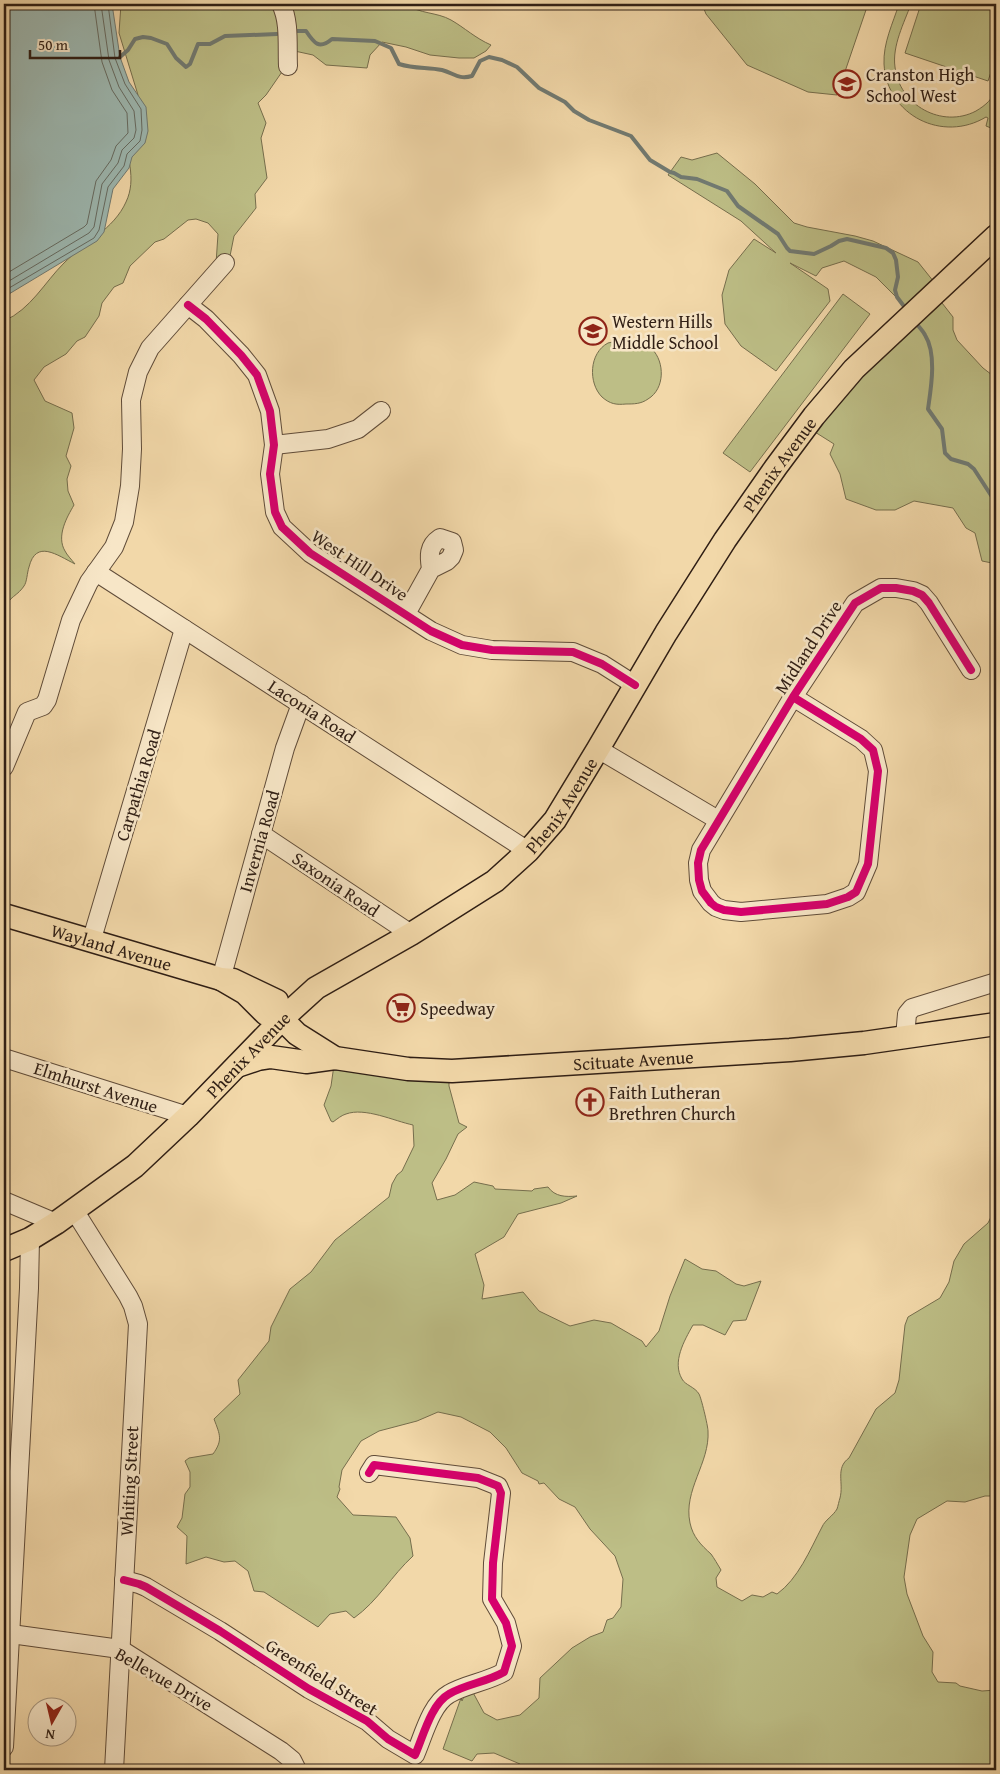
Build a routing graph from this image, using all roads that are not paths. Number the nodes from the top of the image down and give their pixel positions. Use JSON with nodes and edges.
{"nodes":[{"id":1,"x":281,"y":4,"type":"edge"},
{"id":2,"x":288,"y":66,"type":"dead end"},
{"id":3,"x":996,"y":236,"type":"edge"},
{"id":4,"x":225,"y":263,"type":"dead end"},
{"id":5,"x":188,"y":305,"type":"junction"},
{"id":6,"x":381,"y":411,"type":"dead end"},
{"id":7,"x":274,"y":445,"type":"junction"},
{"id":8,"x":431,"y":568,"type":"dead end"},
{"id":9,"x":96,"y":572,"type":"junction"},
{"id":10,"x":406,"y":614,"type":"junction"},
{"id":11,"x":184,"y":629,"type":"junction"},
{"id":12,"x":971,"y":670,"type":"dead end"},
{"id":13,"x":635,"y":685,"type":"junction"},
{"id":14,"x":793,"y":698,"type":"junction"},
{"id":15,"x":301,"y":704,"type":"junction"},
{"id":16,"x":598,"y":749,"type":"junction"},
{"id":17,"x":4,"y":767,"type":"edge"},
{"id":18,"x":718,"y":820,"type":"junction"},
{"id":19,"x":261,"y":834,"type":"junction"},
{"id":20,"x":528,"y":851,"type":"junction"},
{"id":21,"x":4,"y":915,"type":"edge"},
{"id":22,"x":411,"y":934,"type":"junction"},
{"id":23,"x":91,"y":942,"type":"junction"},
{"id":24,"x":220,"y":979,"type":"junction"},
{"id":25,"x":996,"y":982,"type":"edge"},
{"id":26,"x":282,"y":1019,"type":"junction"},
{"id":27,"x":996,"y":1024,"type":"edge"},
{"id":28,"x":905,"y":1037,"type":"junction"},
{"id":29,"x":4,"y":1058,"type":"edge"},
{"id":30,"x":335,"y":1058,"type":"junction"},
{"id":31,"x":236,"y":1066,"type":"junction"},
{"id":32,"x":188,"y":1116,"type":"junction"},
{"id":33,"x":4,"y":1201,"type":"edge"},
{"id":34,"x":74,"y":1210,"type":"junction"},
{"id":35,"x":56,"y":1223,"type":"junction"},
{"id":36,"x":30,"y":1239,"type":"junction"},
{"id":37,"x":4,"y":1250,"type":"edge"},
{"id":38,"x":369,"y":1473,"type":"dead end"},
{"id":39,"x":124,"y":1580,"type":"junction"},
{"id":40,"x":11,"y":1634,"type":"junction"},
{"id":41,"x":120,"y":1649,"type":"junction"},
{"id":42,"x":4,"y":1747,"type":"edge"},
{"id":43,"x":114,"y":1770,"type":"edge"},
{"id":44,"x":297,"y":1770,"type":"edge"}],
"edges":[{"from":1,"to":2,"type":"street"},
{"from":3,"to":13,"type":"main road","name":"Phenix Avenue"},
{"from":4,"to":5,"type":"street"},
{"from":5,"to":7,"type":"street","name":"West Hill Drive"},
{"from":5,"to":9,"type":"street"},
{"from":6,"to":7,"type":"street"},
{"from":7,"to":10,"type":"street","name":"West Hill Drive"},
{"from":8,"to":10,"type":"street"},
{"from":9,"to":11,"type":"street","name":"Laconia Road"},
{"from":9,"to":17,"type":"street"},
{"from":10,"to":13,"type":"street","name":"West Hill Drive"},
{"from":11,"to":15,"type":"street","name":"Laconia Road"},
{"from":11,"to":23,"type":"street","name":"Carpathia Road"},
{"from":12,"to":14,"type":"street","name":"Midland Drive"},
{"from":13,"to":16,"type":"main road","name":"Phenix Avenue"},
{"from":14,"to":18,"type":"street","name":"Midland Drive"},
{"from":14,"to":18,"type":"street","name":"Midland Drive"},
{"from":15,"to":19,"type":"street","name":"Invernia Road"},
{"from":15,"to":20,"type":"street","name":"Laconia Road"},
{"from":16,"to":18,"type":"street"},
{"from":16,"to":20,"type":"main road","name":"Phenix Avenue"},
{"from":19,"to":22,"type":"street","name":"Saxonia Road"},
{"from":19,"to":24,"type":"street","name":"Invernia Road"},
{"from":20,"to":22,"type":"main road","name":"Phenix Avenue"},
{"from":21,"to":23,"type":"main road","name":"Wayland Avenue"},
{"from":22,"to":26,"type":"main road","name":"Phenix Avenue"},
{"from":23,"to":24,"type":"main road","name":"Wayland Avenue"},
{"from":24,"to":26,"type":"main road","name":"Wayland Avenue"},
{"from":25,"to":28,"type":"street"},
{"from":26,"to":30,"type":"main road","name":"Scituate Avenue"},
{"from":26,"to":31,"type":"main road","name":"Phenix Avenue"},
{"from":27,"to":28,"type":"main road","name":"Scituate Avenue"},
{"from":28,"to":30,"type":"main road","name":"Scituate Avenue"},
{"from":29,"to":32,"type":"street","name":"Elmhurst Avenue"},
{"from":30,"to":31,"type":"main road"},
{"from":31,"to":32,"type":"main road","name":"Phenix Avenue"},
{"from":32,"to":34,"type":"main road","name":"Phenix Avenue"},
{"from":33,"to":35,"type":"street"},
{"from":34,"to":35,"type":"main road","name":"Phenix Avenue"},
{"from":34,"to":39,"type":"street","name":"Whiting Street"},
{"from":35,"to":36,"type":"main road","name":"Phenix Avenue"},
{"from":36,"to":37,"type":"main road","name":"Phenix Avenue"},
{"from":36,"to":40,"type":"street"},
{"from":38,"to":39,"type":"street","name":"Greenfield Street"},
{"from":39,"to":41,"type":"street","name":"Whiting Street"},
{"from":40,"to":41,"type":"street","name":"Bellevue Drive"},
{"from":40,"to":42,"type":"street"},
{"from":41,"to":43,"type":"street","name":"Whiting Street"},
{"from":41,"to":44,"type":"street","name":"Bellevue Drive"}]}
